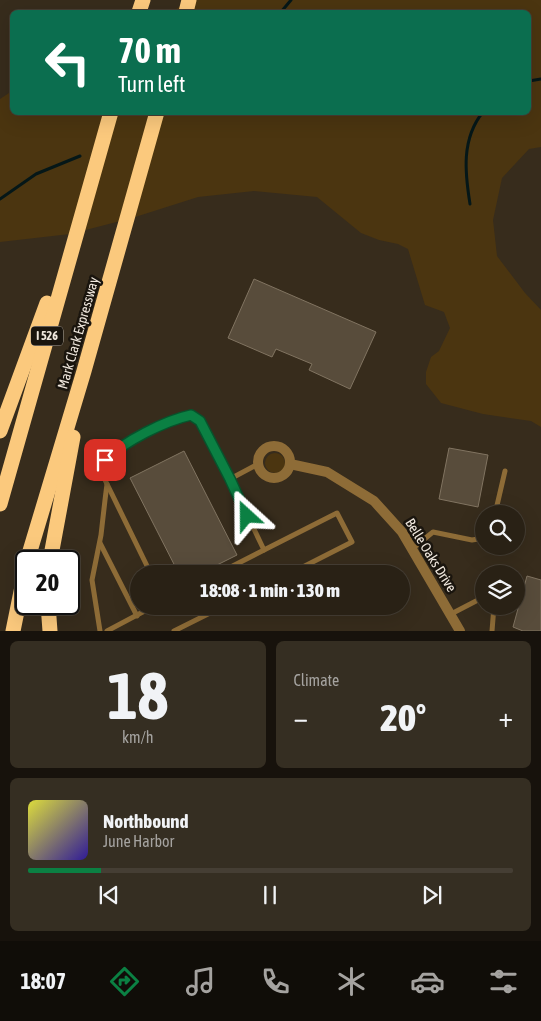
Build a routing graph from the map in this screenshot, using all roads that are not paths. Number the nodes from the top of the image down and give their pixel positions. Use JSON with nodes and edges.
{"nodes":[{"id":1,"x":110,"y":115,"type":"edge"},
{"id":2,"x":156,"y":115,"type":"edge"},
{"id":3,"x":96,"y":167,"type":"junction"},
{"id":4,"x":84,"y":371,"type":"junction"},
{"id":5,"x":0,"y":431,"type":"edge"},
{"id":6,"x":258,"y":464,"type":"junction"},
{"id":7,"x":290,"y":464,"type":"junction"},
{"id":8,"x":505,"y":471,"type":"dead end"},
{"id":9,"x":230,"y":479,"type":"junction"},
{"id":10,"x":107,"y":484,"type":"junction"},
{"id":11,"x":0,"y":504,"type":"edge"},
{"id":12,"x":497,"y":505,"type":"edge"},
{"id":13,"x":475,"y":540,"type":"edge"},
{"id":14,"x":100,"y":542,"type":"junction"},
{"id":15,"x":412,"y":549,"type":"junction"},
{"id":16,"x":30,"y":550,"type":"edge"},
{"id":17,"x":52,"y":550,"type":"edge"},
{"id":18,"x":264,"y":550,"type":"junction"},
{"id":19,"x":147,"y":565,"type":"edge"},
{"id":20,"x":235,"y":565,"type":"edge"},
{"id":21,"x":307,"y":565,"type":"edge"},
{"id":22,"x":475,"y":602,"type":"edge"},
{"id":23,"x":451,"y":614,"type":"junction"},
{"id":24,"x":16,"y":615,"type":"edge"},
{"id":25,"x":49,"y":615,"type":"edge"},
{"id":26,"x":206,"y":615,"type":"edge"},
{"id":27,"x":493,"y":615,"type":"edge"},
{"id":28,"x":137,"y":616,"type":"joint"},
{"id":29,"x":13,"y":631,"type":"edge"},
{"id":30,"x":50,"y":631,"type":"edge"},
{"id":31,"x":100,"y":631,"type":"edge"},
{"id":32,"x":107,"y":631,"type":"edge"},
{"id":33,"x":174,"y":631,"type":"edge"},
{"id":34,"x":460,"y":631,"type":"edge"},
{"id":35,"x":492,"y":631,"type":"edge"}],
"edges":[{"from":1,"to":3,"type":"highway","name":"Mark Clark Expressway","number":"I 526"},
{"from":2,"to":4,"type":"highway","name":"Mark Clark Expressway"},
{"from":3,"to":5,"type":"highway"},
{"from":3,"to":11,"type":"highway","name":"Mark Clark Expressway","number":"I 526"},
{"from":4,"to":16,"type":"highway","name":"Mark Clark Expressway"},
{"from":4,"to":17,"type":"highway"},
{"from":6,"to":7,"type":"street"},
{"from":6,"to":7,"type":"street"},
{"from":6,"to":9,"type":"lane"},
{"from":7,"to":15,"type":"street","name":"Belle Oaks Drive"},
{"from":8,"to":12,"type":"lane"},
{"from":9,"to":10,"type":"lane"},
{"from":9,"to":18,"type":"lane"},
{"from":10,"to":14,"type":"lane"},
{"from":10,"to":19,"type":"lane"},
{"from":13,"to":15,"type":"lane"},
{"from":14,"to":28,"type":"lane"},
{"from":14,"to":31,"type":"lane"},
{"from":15,"to":23,"type":"street","name":"Belle Oaks Drive"},
{"from":18,"to":20,"type":"lane"},
{"from":18,"to":21,"type":"lane"},
{"from":22,"to":23,"type":"lane"},
{"from":23,"to":34,"type":"street","name":"Belle Oaks Drive"},
{"from":24,"to":29,"type":"highway"},
{"from":25,"to":30,"type":"highway"},
{"from":26,"to":33,"type":"lane"},
{"from":27,"to":35,"type":"lane"},
{"from":28,"to":32,"type":"lane"}]}
